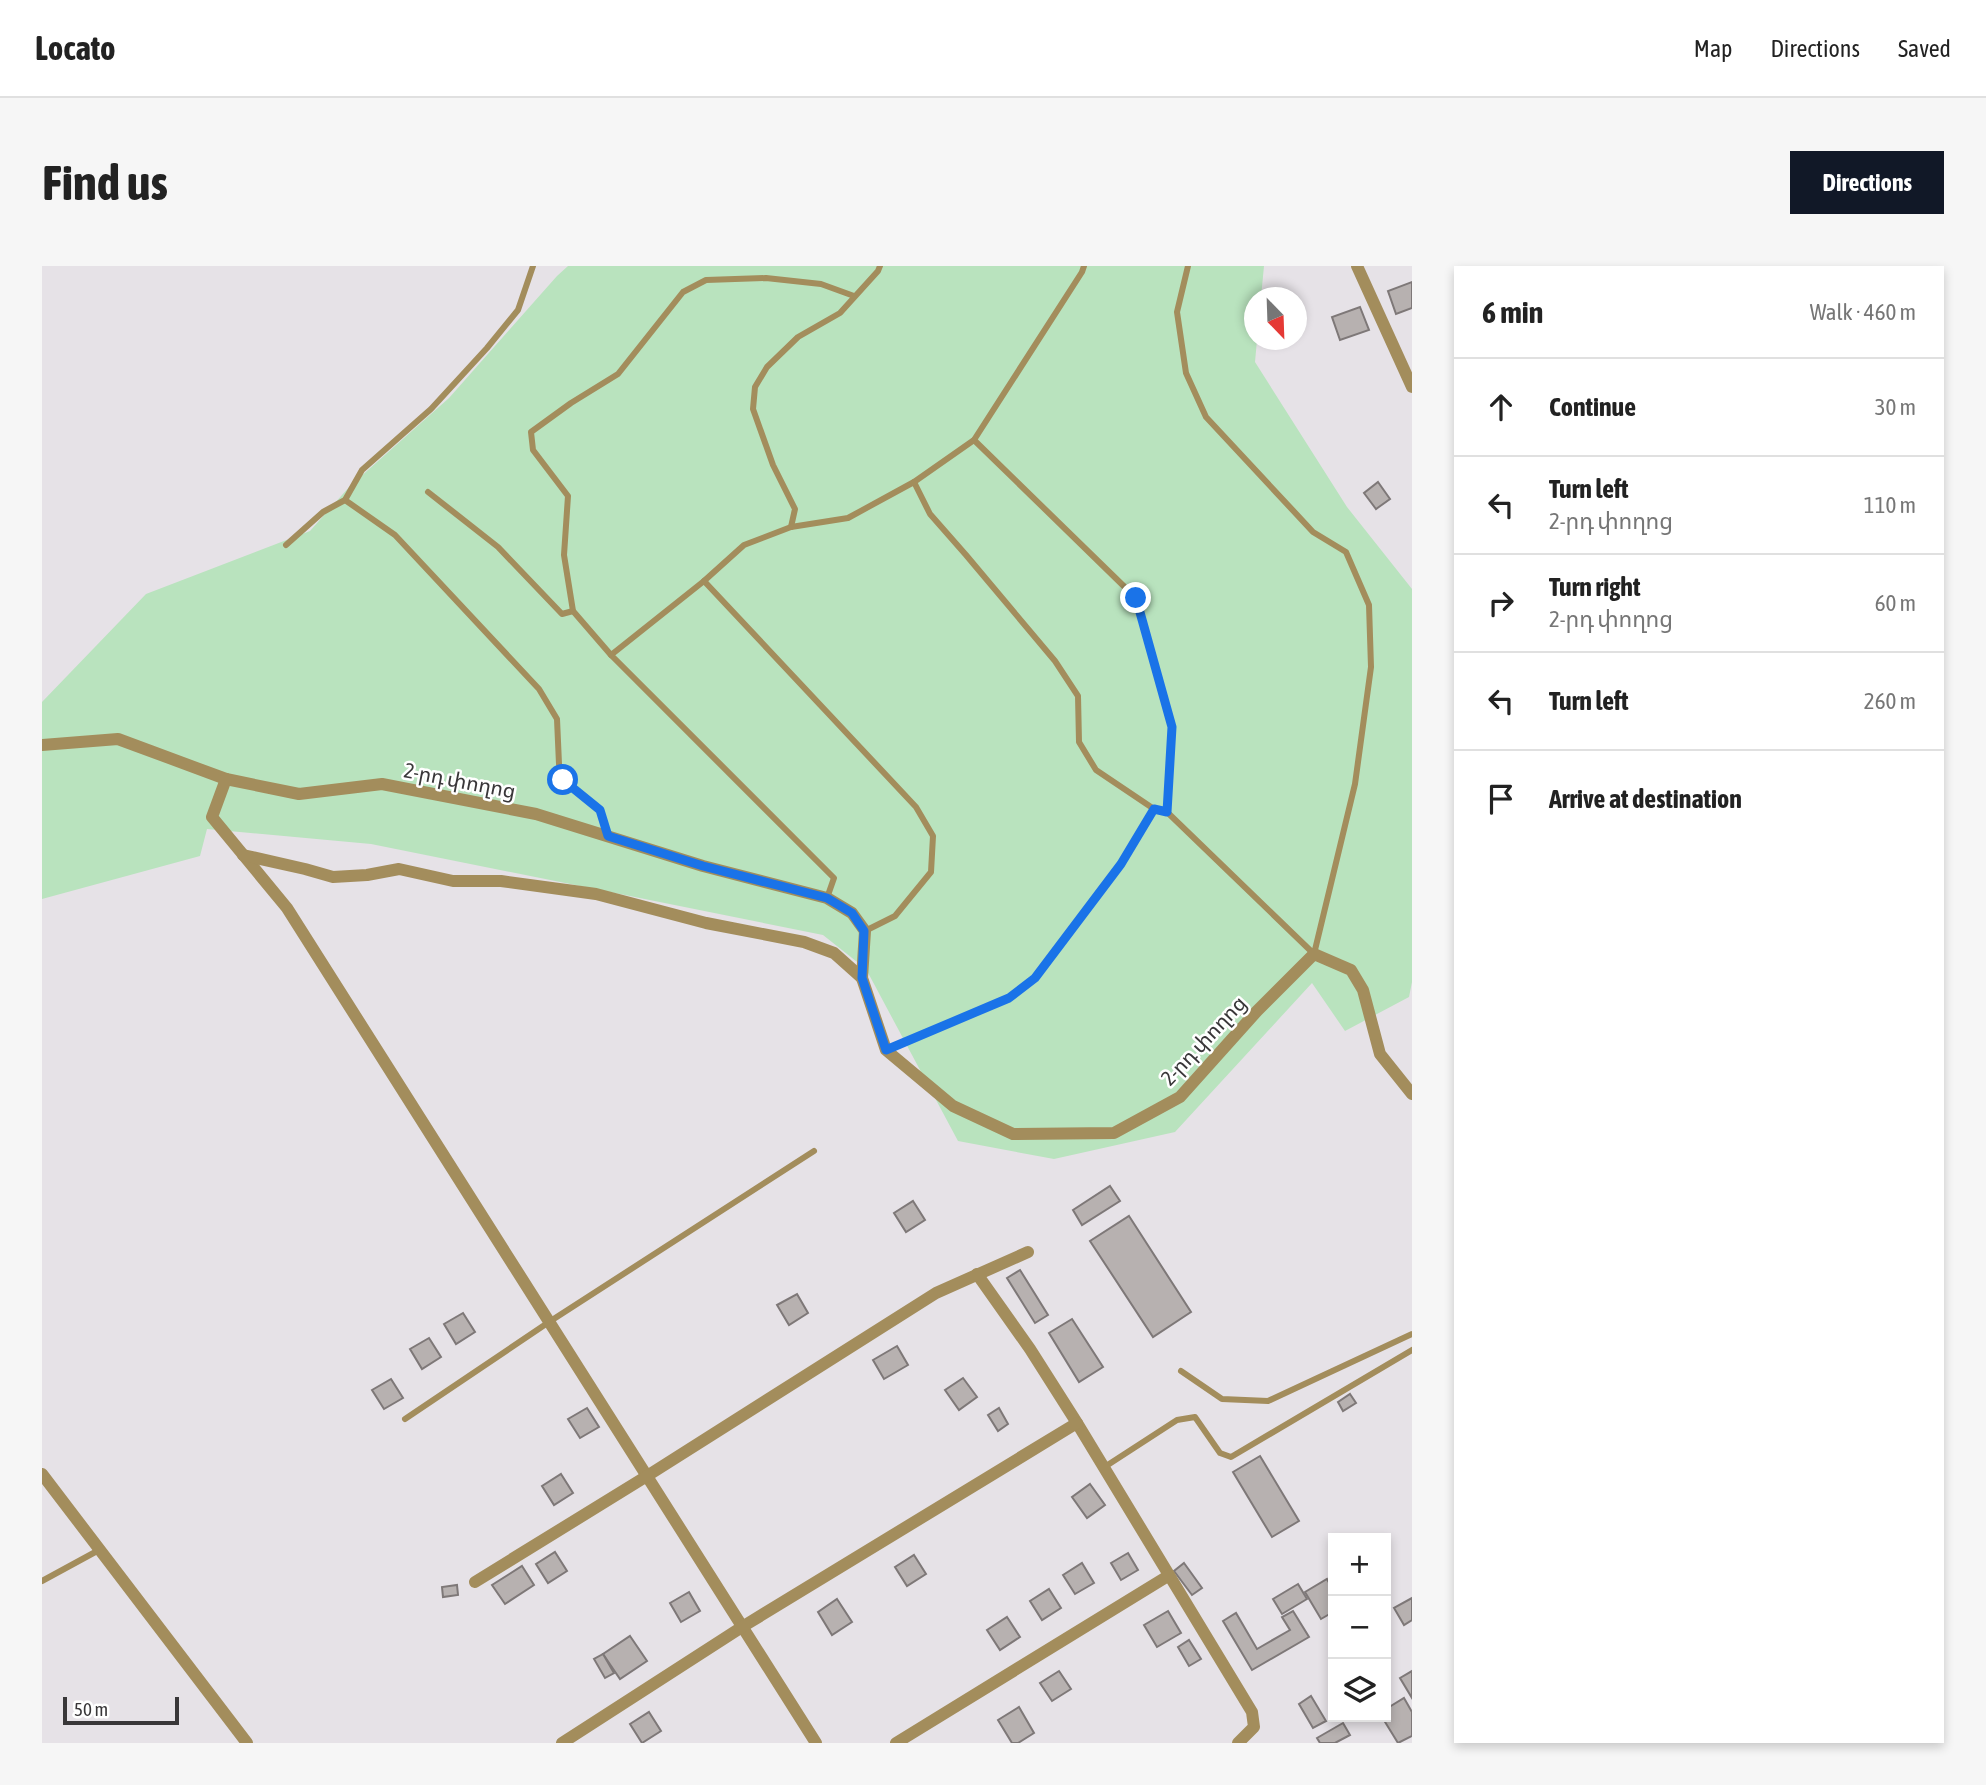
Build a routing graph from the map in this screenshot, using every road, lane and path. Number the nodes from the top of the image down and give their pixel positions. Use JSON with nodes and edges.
{"nodes":[{"id":1,"x":533,"y":266,"type":"edge"},
{"id":2,"x":880,"y":266,"type":"edge"},
{"id":3,"x":1084,"y":266,"type":"edge"},
{"id":4,"x":1188,"y":266,"type":"edge"},
{"id":5,"x":1357,"y":266,"type":"edge"},
{"id":6,"x":855,"y":296,"type":"junction"},
{"id":7,"x":1412,"y":387,"type":"edge"},
{"id":8,"x":974,"y":440,"type":"junction"},
{"id":9,"x":914,"y":482,"type":"junction"},
{"id":10,"x":428,"y":492,"type":"dead end"},
{"id":11,"x":345,"y":500,"type":"junction"},
{"id":12,"x":791,"y":527,"type":"junction"},
{"id":13,"x":286,"y":545,"type":"dead end"},
{"id":14,"x":704,"y":581,"type":"junction"},
{"id":15,"x":573,"y":611,"type":"junction"},
{"id":16,"x":611,"y":655,"type":"junction"},
{"id":17,"x":42,"y":745,"type":"edge"},
{"id":18,"x":226,"y":779,"type":"junction"},
{"id":19,"x":1154,"y":809,"type":"junction"},
{"id":20,"x":1167,"y":812,"type":"junction"},
{"id":21,"x":608,"y":836,"type":"junction"},
{"id":22,"x":243,"y":855,"type":"junction"},
{"id":23,"x":827,"y":898,"type":"junction"},
{"id":24,"x":864,"y":931,"type":"junction"},
{"id":25,"x":1314,"y":954,"type":"junction"},
{"id":26,"x":862,"y":978,"type":"junction"},
{"id":27,"x":886,"y":1050,"type":"junction"},
{"id":28,"x":1412,"y":1094,"type":"edge"},
{"id":29,"x":814,"y":1151,"type":"dead end"},
{"id":30,"x":1027,"y":1252,"type":"dead end"},
{"id":31,"x":977,"y":1274,"type":"junction"},
{"id":32,"x":549,"y":1322,"type":"junction"},
{"id":33,"x":1412,"y":1334,"type":"edge"},
{"id":34,"x":1412,"y":1350,"type":"edge"},
{"id":35,"x":1181,"y":1371,"type":"dead end"},
{"id":36,"x":405,"y":1419,"type":"dead end"},
{"id":37,"x":1077,"y":1423,"type":"junction"},
{"id":38,"x":1103,"y":1468,"type":"junction"},
{"id":39,"x":42,"y":1474,"type":"edge"},
{"id":40,"x":647,"y":1476,"type":"junction"},
{"id":41,"x":99,"y":1550,"type":"junction"},
{"id":42,"x":1168,"y":1576,"type":"junction"},
{"id":43,"x":42,"y":1581,"type":"edge"},
{"id":44,"x":475,"y":1582,"type":"dead end"},
{"id":45,"x":742,"y":1628,"type":"junction"},
{"id":46,"x":247,"y":1743,"type":"edge"},
{"id":47,"x":562,"y":1743,"type":"edge"},
{"id":48,"x":816,"y":1743,"type":"edge"},
{"id":49,"x":896,"y":1743,"type":"edge"},
{"id":50,"x":1238,"y":1743,"type":"edge"}],
"edges":[{"from":1,"to":11,"type":"lane"},
{"from":2,"to":6,"type":"lane"},
{"from":3,"to":8,"type":"lane"},
{"from":4,"to":25,"type":"lane"},
{"from":5,"to":7,"type":"street"},
{"from":6,"to":12,"type":"lane"},
{"from":6,"to":15,"type":"lane"},
{"from":8,"to":9,"type":"lane"},
{"from":8,"to":20,"type":"lane"},
{"from":9,"to":12,"type":"lane"},
{"from":9,"to":19,"type":"lane"},
{"from":10,"to":15,"type":"lane"},
{"from":11,"to":13,"type":"lane"},
{"from":11,"to":21,"type":"lane"},
{"from":12,"to":14,"type":"lane"},
{"from":14,"to":16,"type":"lane"},
{"from":14,"to":24,"type":"lane"},
{"from":15,"to":16,"type":"lane"},
{"from":16,"to":23,"type":"lane"},
{"from":17,"to":18,"type":"street","name":"2-րդ փողոց"},
{"from":18,"to":21,"type":"street","name":"2-րդ փողոց"},
{"from":18,"to":22,"type":"street"},
{"from":19,"to":20,"type":"lane"},
{"from":19,"to":27,"type":"lane"},
{"from":20,"to":25,"type":"lane"},
{"from":21,"to":23,"type":"street","name":"2-րդ փողոց"},
{"from":22,"to":26,"type":"street"},
{"from":22,"to":32,"type":"street"},
{"from":23,"to":24,"type":"street","name":"2-րդ փողոց"},
{"from":24,"to":26,"type":"street"},
{"from":25,"to":27,"type":"street","name":"2-րդ փողոց"},
{"from":25,"to":28,"type":"street"},
{"from":26,"to":27,"type":"street"},
{"from":29,"to":32,"type":"lane"},
{"from":30,"to":31,"type":"street"},
{"from":31,"to":37,"type":"street"},
{"from":31,"to":40,"type":"street"},
{"from":32,"to":36,"type":"lane"},
{"from":32,"to":40,"type":"street"},
{"from":33,"to":35,"type":"lane"},
{"from":34,"to":38,"type":"lane"},
{"from":37,"to":38,"type":"street"},
{"from":37,"to":45,"type":"street"},
{"from":38,"to":42,"type":"street"},
{"from":39,"to":41,"type":"street"},
{"from":40,"to":44,"type":"street"},
{"from":40,"to":45,"type":"street"},
{"from":41,"to":43,"type":"lane"},
{"from":41,"to":46,"type":"street"},
{"from":42,"to":49,"type":"street"},
{"from":42,"to":50,"type":"street"},
{"from":45,"to":47,"type":"street"},
{"from":45,"to":48,"type":"street"}]}
